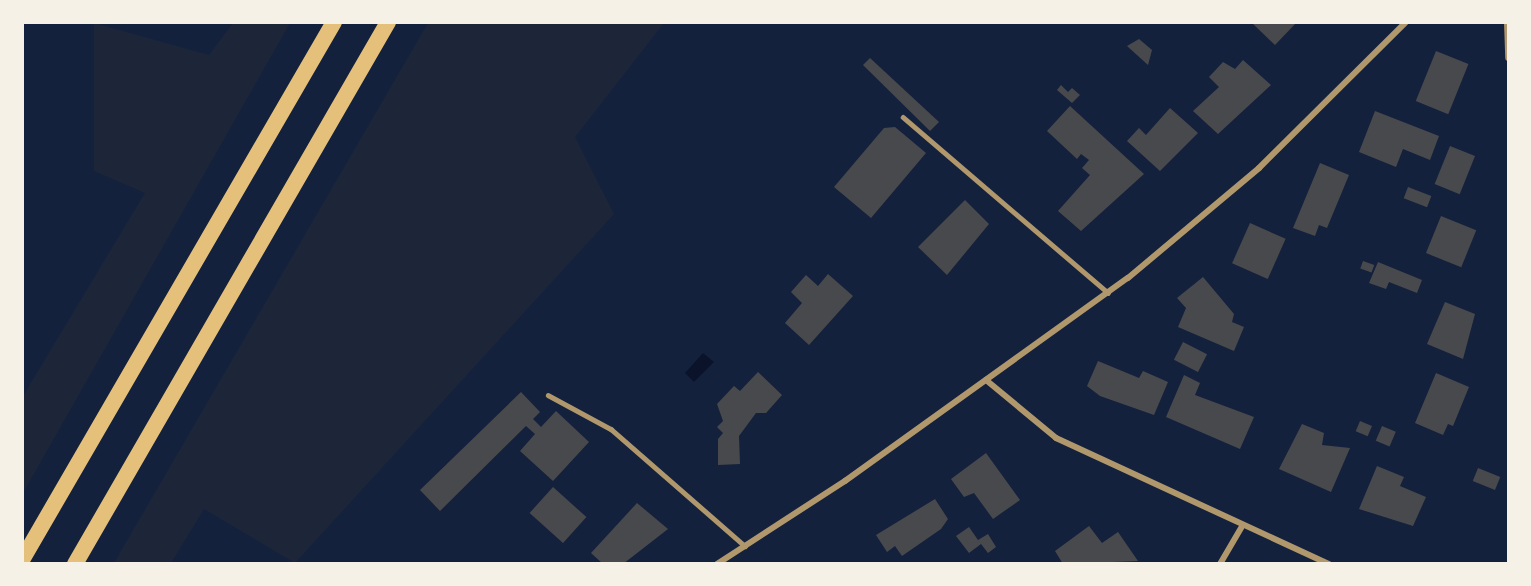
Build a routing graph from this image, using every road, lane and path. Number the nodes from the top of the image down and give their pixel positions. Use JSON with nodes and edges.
{"nodes":[{"id":1,"x":334,"y":22,"type":"edge"},
{"id":2,"x":388,"y":22,"type":"edge"},
{"id":3,"x":1406,"y":22,"type":"edge"},
{"id":4,"x":1507,"y":22,"type":"edge"},
{"id":5,"x":1509,"y":58,"type":"edge"},
{"id":6,"x":903,"y":117,"type":"dead end"},
{"id":7,"x":1108,"y":293,"type":"junction"},
{"id":8,"x":986,"y":380,"type":"junction"},
{"id":9,"x":548,"y":395,"type":"dead end"},
{"id":10,"x":1241,"y":528,"type":"junction"},
{"id":11,"x":745,"y":546,"type":"junction"},
{"id":12,"x":22,"y":560,"type":"edge"},
{"id":13,"x":75,"y":564,"type":"edge"},
{"id":14,"x":717,"y":564,"type":"edge"},
{"id":15,"x":1220,"y":564,"type":"edge"},
{"id":16,"x":1329,"y":564,"type":"edge"}],
"edges":[{"from":1,"to":12,"type":"highway"},
{"from":2,"to":13,"type":"highway"},
{"from":3,"to":7,"type":"street"},
{"from":4,"to":5,"type":"street"},
{"from":6,"to":7,"type":"lane"},
{"from":7,"to":8,"type":"street"},
{"from":8,"to":10,"type":"street"},
{"from":8,"to":11,"type":"street"},
{"from":9,"to":11,"type":"lane"},
{"from":10,"to":15,"type":"street"},
{"from":10,"to":16,"type":"street"},
{"from":11,"to":14,"type":"street"}]}
